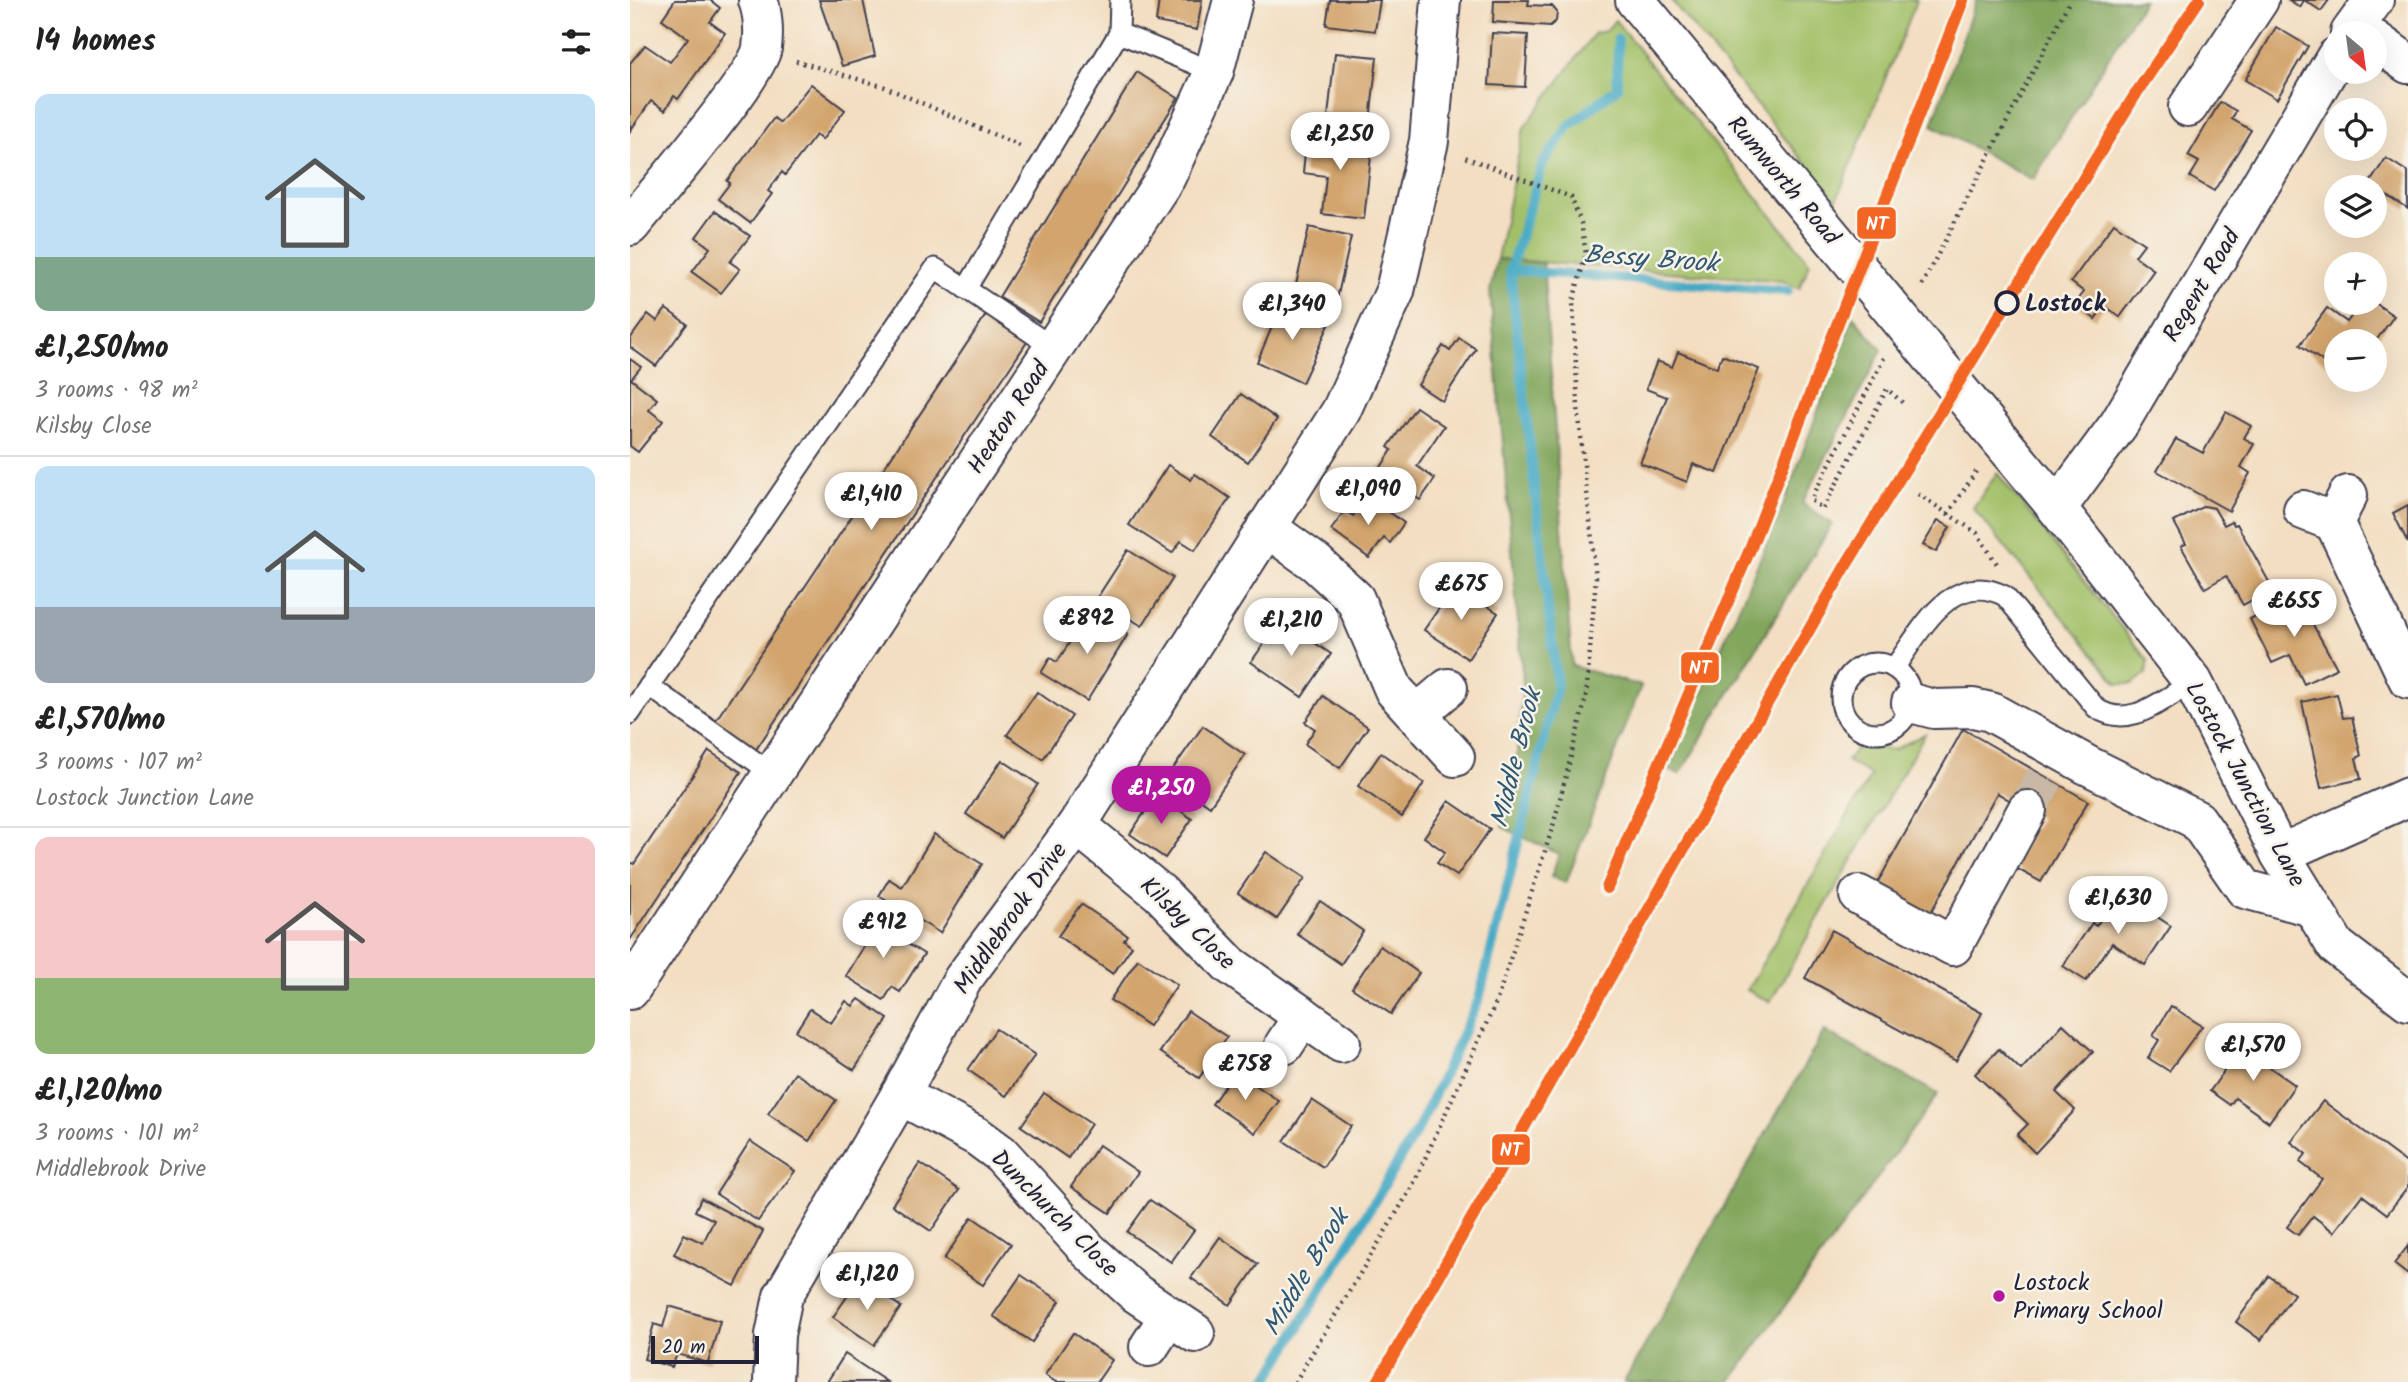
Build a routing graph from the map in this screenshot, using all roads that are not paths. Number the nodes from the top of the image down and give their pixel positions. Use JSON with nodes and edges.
{"nodes":[{"id":1,"x":758,"y":0,"type":"edge"},
{"id":2,"x":1120,"y":0,"type":"edge"},
{"id":3,"x":1233,"y":0,"type":"edge"},
{"id":4,"x":1441,"y":0,"type":"edge"},
{"id":5,"x":1635,"y":0,"type":"edge"},
{"id":6,"x":2259,"y":0,"type":"edge"},
{"id":7,"x":1119,"y":33,"type":"junction"},
{"id":8,"x":2387,"y":50,"type":"edge"},
{"id":9,"x":2408,"y":64,"type":"edge"},
{"id":10,"x":1214,"y":72,"type":"junction"},
{"id":11,"x":2327,"y":84,"type":"edge"},
{"id":12,"x":2188,"y":107,"type":"dead end"},
{"id":13,"x":630,"y":226,"type":"edge"},
{"id":14,"x":966,"y":289,"type":"junction"},
{"id":15,"x":1054,"y":348,"type":"junction"},
{"id":16,"x":1993,"y":433,"type":"joint"},
{"id":17,"x":2057,"y":508,"type":"junction"},
{"id":18,"x":2329,"y":509,"type":"dead end"},
{"id":19,"x":1266,"y":527,"type":"junction"},
{"id":20,"x":1894,"y":668,"type":"junction"},
{"id":21,"x":2408,"y":680,"type":"edge"},
{"id":22,"x":2193,"y":682,"type":"junction"},
{"id":23,"x":649,"y":686,"type":"junction"},
{"id":24,"x":1448,"y":688,"type":"dead end"},
{"id":25,"x":1911,"y":703,"type":"junction"},
{"id":26,"x":630,"y":714,"type":"edge"},
{"id":27,"x":1416,"y":715,"type":"junction"},
{"id":28,"x":1455,"y":757,"type":"dead end"},
{"id":29,"x":773,"y":774,"type":"junction"},
{"id":30,"x":2408,"y":797,"type":"edge"},
{"id":31,"x":2026,"y":810,"type":"tunnel mouth"},
{"id":32,"x":1077,"y":825,"type":"junction"},
{"id":33,"x":2280,"y":854,"type":"junction"},
{"id":34,"x":1859,"y":895,"type":"dead end"},
{"id":35,"x":2312,"y":907,"type":"junction"},
{"id":36,"x":630,"y":990,"type":"edge"},
{"id":37,"x":2408,"y":1002,"type":"edge"},
{"id":38,"x":1341,"y":1042,"type":"dead end"},
{"id":39,"x":900,"y":1095,"type":"junction"},
{"id":40,"x":1149,"y":1347,"type":"dead end"},
{"id":41,"x":773,"y":1382,"type":"edge"}],
"edges":[{"from":1,"to":13,"type":"street"},
{"from":2,"to":7,"type":"lane"},
{"from":3,"to":10,"type":"street","name":"Heaton Road"},
{"from":4,"to":19,"type":"street","name":"Middlebrook Drive"},
{"from":5,"to":16,"type":"street","name":"Rumworth Road"},
{"from":6,"to":12,"type":"street"},
{"from":7,"to":10,"type":"lane"},
{"from":7,"to":14,"type":"lane"},
{"from":8,"to":9,"type":"street"},
{"from":10,"to":15,"type":"street","name":"Heaton Road"},
{"from":11,"to":17,"type":"street","name":"Regent Road"},
{"from":14,"to":15,"type":"lane"},
{"from":14,"to":23,"type":"lane"},
{"from":15,"to":29,"type":"street","name":"Heaton Road"},
{"from":16,"to":17,"type":"street","name":"Lostock Junction Lane"},
{"from":17,"to":22,"type":"street","name":"Lostock Junction Lane"},
{"from":18,"to":21,"type":"street"},
{"from":19,"to":27,"type":"street"},
{"from":19,"to":32,"type":"street","name":"Middlebrook Drive"},
{"from":20,"to":22,"type":"lane"},
{"from":20,"to":25,"type":"lane"},
{"from":20,"to":25,"type":"lane"},
{"from":22,"to":33,"type":"street","name":"Lostock Junction Lane"},
{"from":23,"to":26,"type":"lane"},
{"from":23,"to":29,"type":"lane"},
{"from":24,"to":27,"type":"street"},
{"from":25,"to":35,"type":"street"},
{"from":27,"to":28,"type":"street"},
{"from":29,"to":36,"type":"street","name":"Heaton Road"},
{"from":30,"to":33,"type":"street"},
{"from":31,"to":34,"type":"street"},
{"from":32,"to":38,"type":"street","name":"Kilsby Close"},
{"from":32,"to":39,"type":"street","name":"Middlebrook Drive"},
{"from":33,"to":35,"type":"street","name":"Lostock Junction Lane"},
{"from":35,"to":37,"type":"street","name":"Lostock Junction Lane"},
{"from":39,"to":40,"type":"street","name":"Dunchurch Close"},
{"from":39,"to":41,"type":"street","name":"Middlebrook Drive"}]}
